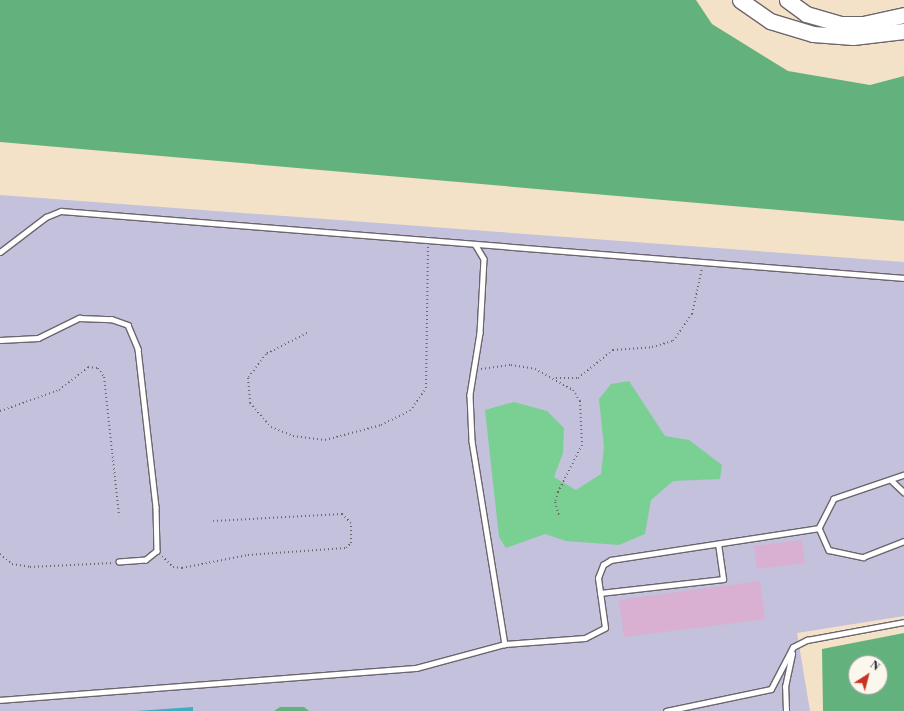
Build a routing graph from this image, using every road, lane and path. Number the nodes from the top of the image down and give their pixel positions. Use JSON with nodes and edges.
{"nodes":[{"id":1,"x":740,"y":0,"type":"edge"},
{"id":2,"x":787,"y":0,"type":"edge"},
{"id":3,"x":904,"y":15,"type":"edge"},
{"id":4,"x":904,"y":31,"type":"edge"},
{"id":5,"x":428,"y":240,"type":"junction"},
{"id":6,"x":475,"y":244,"type":"junction"},
{"id":7,"x":0,"y":252,"type":"edge"},
{"id":8,"x":704,"y":264,"type":"junction"},
{"id":9,"x":904,"y":278,"type":"edge"},
{"id":10,"x":307,"y":333,"type":"dead end"},
{"id":11,"x":0,"y":340,"type":"edge"},
{"id":12,"x":474,"y":370,"type":"junction"},
{"id":13,"x":555,"y":378,"type":"junction"},
{"id":14,"x":0,"y":411,"type":"edge"},
{"id":15,"x":904,"y":475,"type":"edge"},
{"id":16,"x":891,"y":480,"type":"junction"},
{"id":17,"x":904,"y":492,"type":"edge"},
{"id":18,"x":559,"y":515,"type":"dead end"},
{"id":19,"x":119,"y":516,"type":"dead end"},
{"id":20,"x":213,"y":521,"type":"dead end"},
{"id":21,"x":819,"y":528,"type":"junction"},
{"id":22,"x":904,"y":541,"type":"edge"},
{"id":23,"x":718,"y":544,"type":"junction"},
{"id":24,"x":157,"y":551,"type":"junction"},
{"id":25,"x":0,"y":554,"type":"edge"},
{"id":26,"x":119,"y":562,"type":"joint"},
{"id":27,"x":600,"y":593,"type":"junction"},
{"id":28,"x":904,"y":622,"type":"edge"},
{"id":29,"x":505,"y":644,"type":"junction"},
{"id":30,"x":794,"y":646,"type":"junction"},
{"id":31,"x":0,"y":700,"type":"edge"},
{"id":32,"x":666,"y":711,"type":"edge"},
{"id":33,"x":786,"y":711,"type":"edge"}],
"edges":[{"from":1,"to":4,"type":"highway"},
{"from":2,"to":3,"type":"highway"},
{"from":5,"to":6,"type":"lane"},
{"from":5,"to":7,"type":"lane"},
{"from":5,"to":10,"type":"path"},
{"from":6,"to":8,"type":"lane"},
{"from":6,"to":12,"type":"lane"},
{"from":8,"to":9,"type":"lane"},
{"from":8,"to":13,"type":"path"},
{"from":11,"to":24,"type":"lane"},
{"from":12,"to":13,"type":"path"},
{"from":12,"to":29,"type":"lane"},
{"from":13,"to":18,"type":"path"},
{"from":14,"to":19,"type":"path"},
{"from":15,"to":16,"type":"lane"},
{"from":16,"to":17,"type":"lane"},
{"from":16,"to":21,"type":"lane"},
{"from":20,"to":24,"type":"path"},
{"from":21,"to":22,"type":"lane"},
{"from":21,"to":23,"type":"lane"},
{"from":23,"to":27,"type":"lane"},
{"from":23,"to":27,"type":"lane"},
{"from":24,"to":26,"type":"lane"},
{"from":25,"to":26,"type":"path"},
{"from":27,"to":29,"type":"lane"},
{"from":28,"to":30,"type":"lane"},
{"from":29,"to":31,"type":"lane"},
{"from":30,"to":32,"type":"lane"},
{"from":30,"to":33,"type":"lane"}]}
